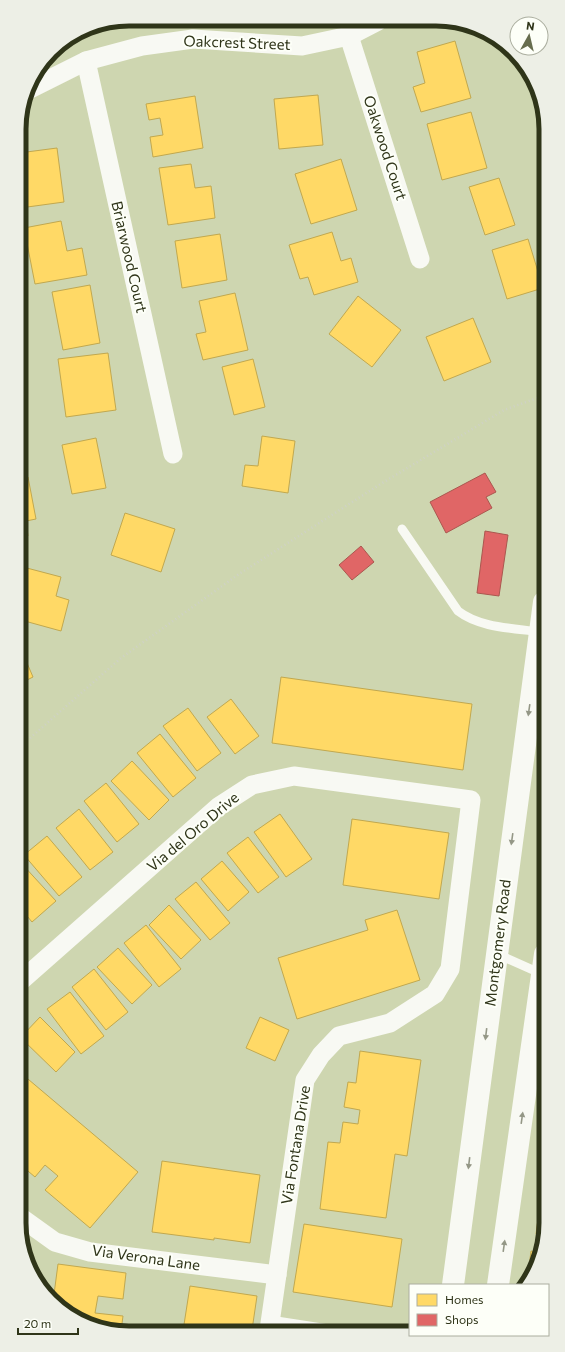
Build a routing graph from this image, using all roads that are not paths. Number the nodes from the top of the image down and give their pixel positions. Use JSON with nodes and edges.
{"nodes":[{"id":1,"x":369,"y":26,"type":"edge"},
{"id":2,"x":350,"y":36,"type":"junction"},
{"id":3,"x":86,"y":61,"type":"junction"},
{"id":4,"x":35,"y":86,"type":"edge"},
{"id":5,"x":420,"y":259,"type":"dead end"},
{"id":6,"x":173,"y":454,"type":"dead end"},
{"id":7,"x":402,"y":529,"type":"dead end"},
{"id":8,"x":539,"y":632,"type":"edge"},
{"id":9,"x":539,"y":639,"type":"edge"},
{"id":10,"x":471,"y":800,"type":"joint"},
{"id":11,"x":496,"y":953,"type":"junction"},
{"id":12,"x":539,"y":966,"type":"edge"},
{"id":13,"x":26,"y":976,"type":"edge"},
{"id":14,"x":539,"y":1002,"type":"edge"},
{"id":15,"x":26,"y":1222,"type":"edge"},
{"id":16,"x":277,"y":1275,"type":"junction"},
{"id":17,"x":453,"y":1284,"type":"edge"},
{"id":18,"x":498,"y":1284,"type":"edge"},
{"id":19,"x":270,"y":1325,"type":"edge"},
{"id":20,"x":283,"y":1326,"type":"edge"}],
"edges":[{"from":1,"to":2,"type":"street","name":"Oakcrest Street"},
{"from":2,"to":3,"type":"street","name":"Oakcrest Street"},
{"from":2,"to":5,"type":"street","name":"Oakwood Court"},
{"from":3,"to":4,"type":"street","name":"Oakcrest Street"},
{"from":3,"to":6,"type":"street","name":"Briarwood Court"},
{"from":7,"to":8,"type":"lane"},
{"from":9,"to":11,"type":"main road","name":"Montgomery Road","one_way":true},
{"from":10,"to":13,"type":"street","name":"Via del Oro Drive"},
{"from":10,"to":16,"type":"street","name":"Via Fontana Drive"},
{"from":11,"to":12,"type":"lane"},
{"from":11,"to":17,"type":"main road","name":"Montgomery Road","one_way":true},
{"from":18,"to":14,"type":"main road","one_way":true},
{"from":15,"to":16,"type":"street","name":"Via Verona Lane"},
{"from":16,"to":19,"type":"street","name":"Via Fontana Drive"},
{"from":19,"to":20,"type":"lane"}]}
